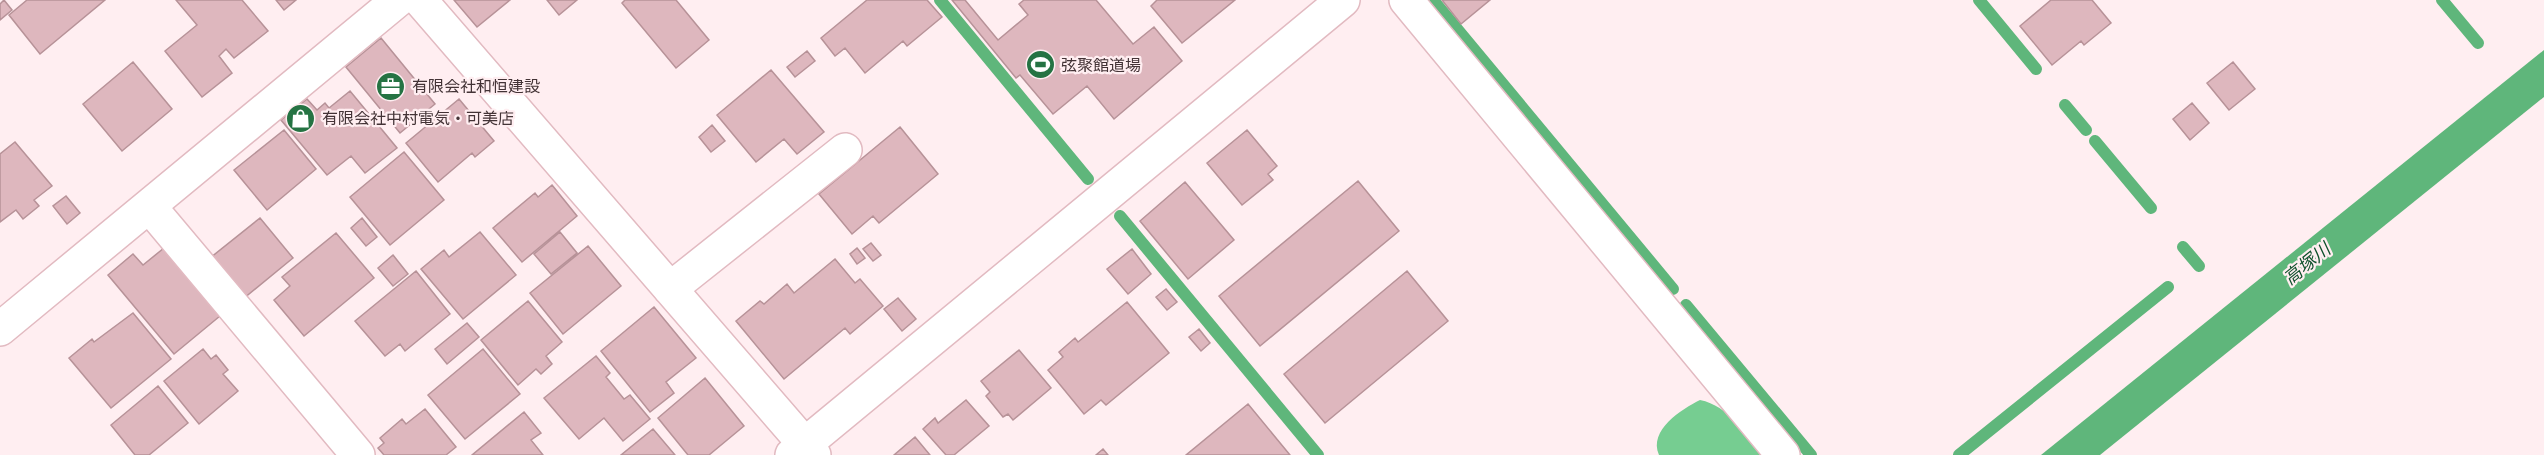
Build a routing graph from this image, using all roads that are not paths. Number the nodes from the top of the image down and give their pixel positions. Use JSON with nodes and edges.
{"nodes":[{"id":1,"x":398,"y":0,"type":"edge"},
{"id":2,"x":420,"y":0,"type":"edge"},
{"id":3,"x":1343,"y":0,"type":"edge"},
{"id":4,"x":1406,"y":0,"type":"edge"},
{"id":5,"x":845,"y":150,"type":"dead end"},
{"id":6,"x":149,"y":207,"type":"junction"},
{"id":7,"x":670,"y":289,"type":"junction"},
{"id":8,"x":0,"y":329,"type":"edge"},
{"id":9,"x":803,"y":451,"type":"edge"},
{"id":10,"x":358,"y":455,"type":"edge"},
{"id":11,"x":1783,"y":455,"type":"edge"}],
"edges":[{"from":1,"to":6,"type":"street"},
{"from":2,"to":7,"type":"street"},
{"from":3,"to":9,"type":"street"},
{"from":4,"to":11,"type":"street"},
{"from":5,"to":7,"type":"street"},
{"from":6,"to":8,"type":"street"},
{"from":6,"to":10,"type":"street"},
{"from":7,"to":9,"type":"street"}]}
